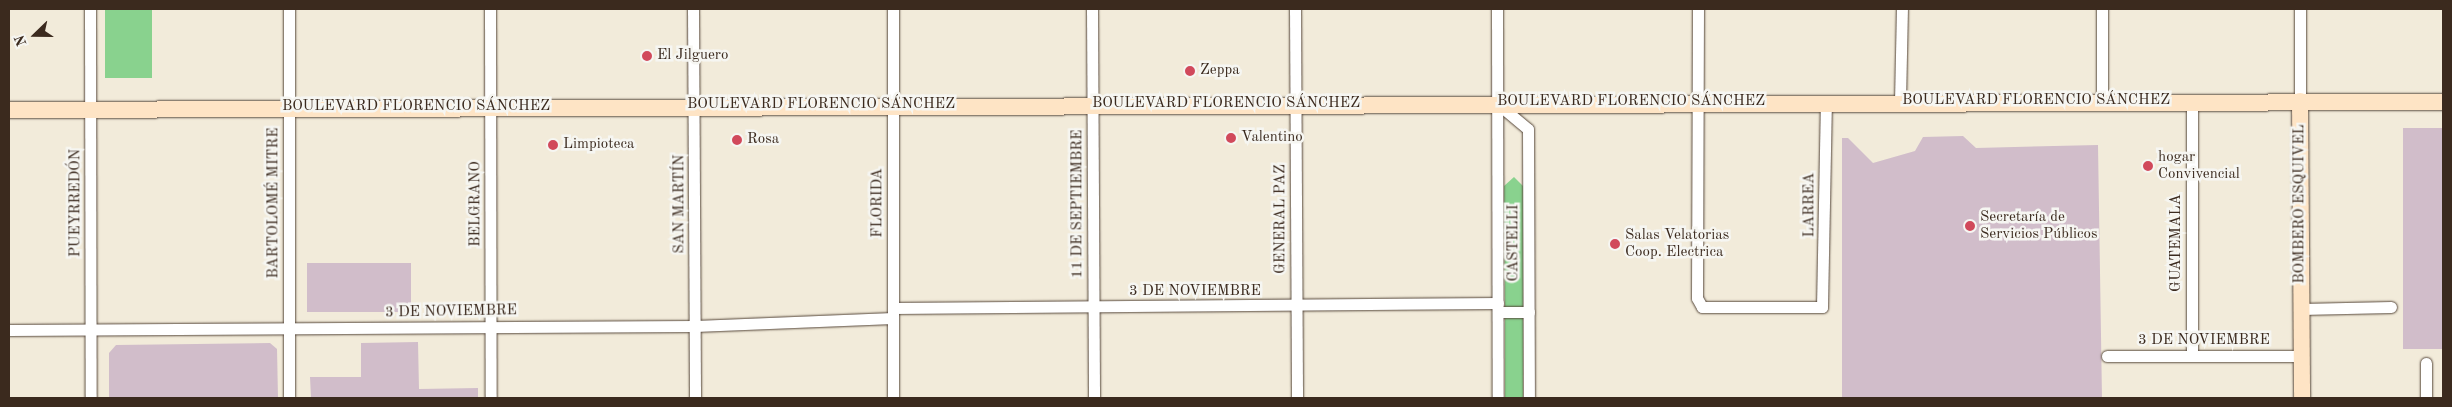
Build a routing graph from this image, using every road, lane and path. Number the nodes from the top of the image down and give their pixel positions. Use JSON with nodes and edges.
{"nodes":[{"id":1,"x":90,"y":9,"type":"edge"},
{"id":2,"x":289,"y":9,"type":"edge"},
{"id":3,"x":490,"y":9,"type":"edge"},
{"id":4,"x":693,"y":9,"type":"edge"},
{"id":5,"x":893,"y":9,"type":"edge"},
{"id":6,"x":1092,"y":9,"type":"edge"},
{"id":7,"x":1295,"y":9,"type":"edge"},
{"id":8,"x":1497,"y":9,"type":"edge"},
{"id":9,"x":1698,"y":9,"type":"edge"},
{"id":10,"x":1902,"y":9,"type":"edge"},
{"id":11,"x":2102,"y":9,"type":"edge"},
{"id":12,"x":2300,"y":9,"type":"edge"},
{"id":13,"x":2192,"y":100,"type":"junction"},
{"id":14,"x":2300,"y":101,"type":"junction"},
{"id":15,"x":1496,"y":102,"type":"junction"},
{"id":16,"x":1698,"y":102,"type":"junction"},
{"id":17,"x":1826,"y":102,"type":"junction"},
{"id":18,"x":1900,"y":102,"type":"junction"},
{"id":19,"x":2102,"y":102,"type":"junction"},
{"id":20,"x":2443,"y":102,"type":"edge"},
{"id":21,"x":1093,"y":104,"type":"junction"},
{"id":22,"x":1296,"y":104,"type":"junction"},
{"id":23,"x":894,"y":105,"type":"junction"},
{"id":24,"x":694,"y":106,"type":"junction"},
{"id":25,"x":289,"y":107,"type":"junction"},
{"id":26,"x":490,"y":107,"type":"junction"},
{"id":27,"x":91,"y":109,"type":"junction"},
{"id":28,"x":9,"y":110,"type":"edge"},
{"id":29,"x":1297,"y":306,"type":"junction"},
{"id":30,"x":1094,"y":307,"type":"junction"},
{"id":31,"x":2391,"y":307,"type":"dead end"},
{"id":32,"x":1498,"y":308,"type":"junction"},
{"id":33,"x":2301,"y":309,"type":"junction"},
{"id":34,"x":1529,"y":312,"type":"junction"},
{"id":35,"x":893,"y":313,"type":"junction"},
{"id":36,"x":491,"y":326,"type":"junction"},
{"id":37,"x":695,"y":326,"type":"junction"},
{"id":38,"x":289,"y":328,"type":"junction"},
{"id":39,"x":91,"y":329,"type":"junction"},
{"id":40,"x":9,"y":330,"type":"edge"},
{"id":41,"x":2107,"y":356,"type":"dead end"},
{"id":42,"x":2192,"y":356,"type":"junction"},
{"id":43,"x":2301,"y":356,"type":"junction"},
{"id":44,"x":2426,"y":363,"type":"dead end"},
{"id":45,"x":90,"y":398,"type":"edge"},
{"id":46,"x":290,"y":398,"type":"edge"},
{"id":47,"x":491,"y":398,"type":"edge"},
{"id":48,"x":696,"y":398,"type":"edge"},
{"id":49,"x":893,"y":398,"type":"edge"},
{"id":50,"x":1094,"y":398,"type":"edge"},
{"id":51,"x":1297,"y":398,"type":"edge"},
{"id":52,"x":1498,"y":398,"type":"edge"},
{"id":53,"x":1529,"y":398,"type":"edge"},
{"id":54,"x":2302,"y":398,"type":"edge"},
{"id":55,"x":2426,"y":398,"type":"edge"}],
"edges":[{"from":1,"to":27,"type":"street","name":"PUEYRREDÓN"},
{"from":2,"to":25,"type":"street","name":"BARTOLOMÉ MITRE"},
{"from":3,"to":26,"type":"street","name":"BELGRANO"},
{"from":4,"to":24,"type":"street","name":"SAN MARTÍN"},
{"from":5,"to":23,"type":"street","name":"FLORIDA"},
{"from":6,"to":21,"type":"street","name":"11 DE SEPTIEMBRE"},
{"from":7,"to":22,"type":"street","name":"GENERAL PAZ"},
{"from":8,"to":15,"type":"street","name":"CASTELLI"},
{"from":9,"to":16,"type":"street"},
{"from":10,"to":18,"type":"street"},
{"from":11,"to":19,"type":"street"},
{"from":12,"to":14,"type":"street","name":"BOMBERO ESQUIVEL"},
{"from":13,"to":14,"type":"main road","name":"BOULEVARD FLORENCIO SÁNCHEZ"},
{"from":13,"to":19,"type":"main road","name":"BOULEVARD FLORENCIO SÁNCHEZ"},
{"from":13,"to":42,"type":"street","name":"GUATEMALA"},
{"from":14,"to":20,"type":"main road","name":"BOULEVARD FLORENCIO SÁNCHEZ"},
{"from":14,"to":33,"type":"main road","name":"BOMBERO ESQUIVEL"},
{"from":15,"to":16,"type":"main road","name":"BOULEVARD FLORENCIO SÁNCHEZ"},
{"from":15,"to":22,"type":"main road","name":"BOULEVARD FLORENCIO SÁNCHEZ"},
{"from":15,"to":32,"type":"street","name":"CASTELLI"},
{"from":15,"to":34,"type":"street","name":"CASTELLI"},
{"from":16,"to":17,"type":"main road","name":"BOULEVARD FLORENCIO SÁNCHEZ"},
{"from":16,"to":17,"type":"street","name":"LARREA"},
{"from":17,"to":18,"type":"main road","name":"BOULEVARD FLORENCIO SÁNCHEZ"},
{"from":18,"to":19,"type":"main road","name":"BOULEVARD FLORENCIO SÁNCHEZ"},
{"from":21,"to":22,"type":"main road","name":"BOULEVARD FLORENCIO SÁNCHEZ"},
{"from":21,"to":23,"type":"main road","name":"BOULEVARD FLORENCIO SÁNCHEZ"},
{"from":21,"to":30,"type":"street","name":"11 DE SEPTIEMBRE"},
{"from":22,"to":29,"type":"street","name":"GENERAL PAZ"},
{"from":23,"to":24,"type":"main road","name":"BOULEVARD FLORENCIO SÁNCHEZ"},
{"from":23,"to":35,"type":"street","name":"FLORIDA"},
{"from":24,"to":26,"type":"main road","name":"BOULEVARD FLORENCIO SÁNCHEZ"},
{"from":24,"to":37,"type":"street","name":"SAN MARTÍN"},
{"from":25,"to":26,"type":"main road","name":"BOULEVARD FLORENCIO SÁNCHEZ"},
{"from":25,"to":27,"type":"main road","name":"BOULEVARD FLORENCIO SÁNCHEZ"},
{"from":25,"to":38,"type":"street","name":"BARTOLOMÉ MITRE"},
{"from":26,"to":36,"type":"street","name":"BELGRANO"},
{"from":27,"to":28,"type":"main road","name":"BOULEVARD FLORENCIO SÁNCHEZ"},
{"from":27,"to":39,"type":"street","name":"PUEYRREDÓN"},
{"from":29,"to":30,"type":"street","name":"3 DE NOVIEMBRE"},
{"from":29,"to":32,"type":"street","name":"3 DE NOVIEMBRE"},
{"from":29,"to":51,"type":"street","name":"GENERAL PAZ"},
{"from":30,"to":35,"type":"street","name":"3 DE NOVIEMBRE"},
{"from":30,"to":50,"type":"street","name":"11 DE SEPTIEMBRE"},
{"from":31,"to":33,"type":"street"},
{"from":32,"to":34,"type":"street","name":"3 DE NOVIEMBRE"},
{"from":32,"to":52,"type":"street","name":"CASTELLI"},
{"from":33,"to":43,"type":"main road","name":"BOMBERO ESQUIVEL"},
{"from":34,"to":53,"type":"street","name":"CASTELLI"},
{"from":35,"to":37,"type":"street","name":"3 DE NOVIEMBRE"},
{"from":35,"to":49,"type":"street","name":"FLORIDA"},
{"from":36,"to":37,"type":"street","name":"3 DE NOVIEMBRE"},
{"from":36,"to":38,"type":"street","name":"3 DE NOVIEMBRE"},
{"from":36,"to":47,"type":"street","name":"BELGRANO"},
{"from":37,"to":48,"type":"street","name":"SAN MARTÍN"},
{"from":38,"to":39,"type":"street","name":"3 DE NOVIEMBRE"},
{"from":38,"to":46,"type":"street","name":"BARTOLOMÉ MITRE"},
{"from":39,"to":40,"type":"street","name":"3 DE NOVIEMBRE"},
{"from":39,"to":45,"type":"street","name":"PUEYRREDÓN"},
{"from":41,"to":42,"type":"street","name":"3 DE NOVIEMBRE"},
{"from":42,"to":43,"type":"street","name":"3 DE NOVIEMBRE"},
{"from":43,"to":54,"type":"main road","name":"BOMBERO ESQUIVEL"},
{"from":44,"to":55,"type":"street"}]}
